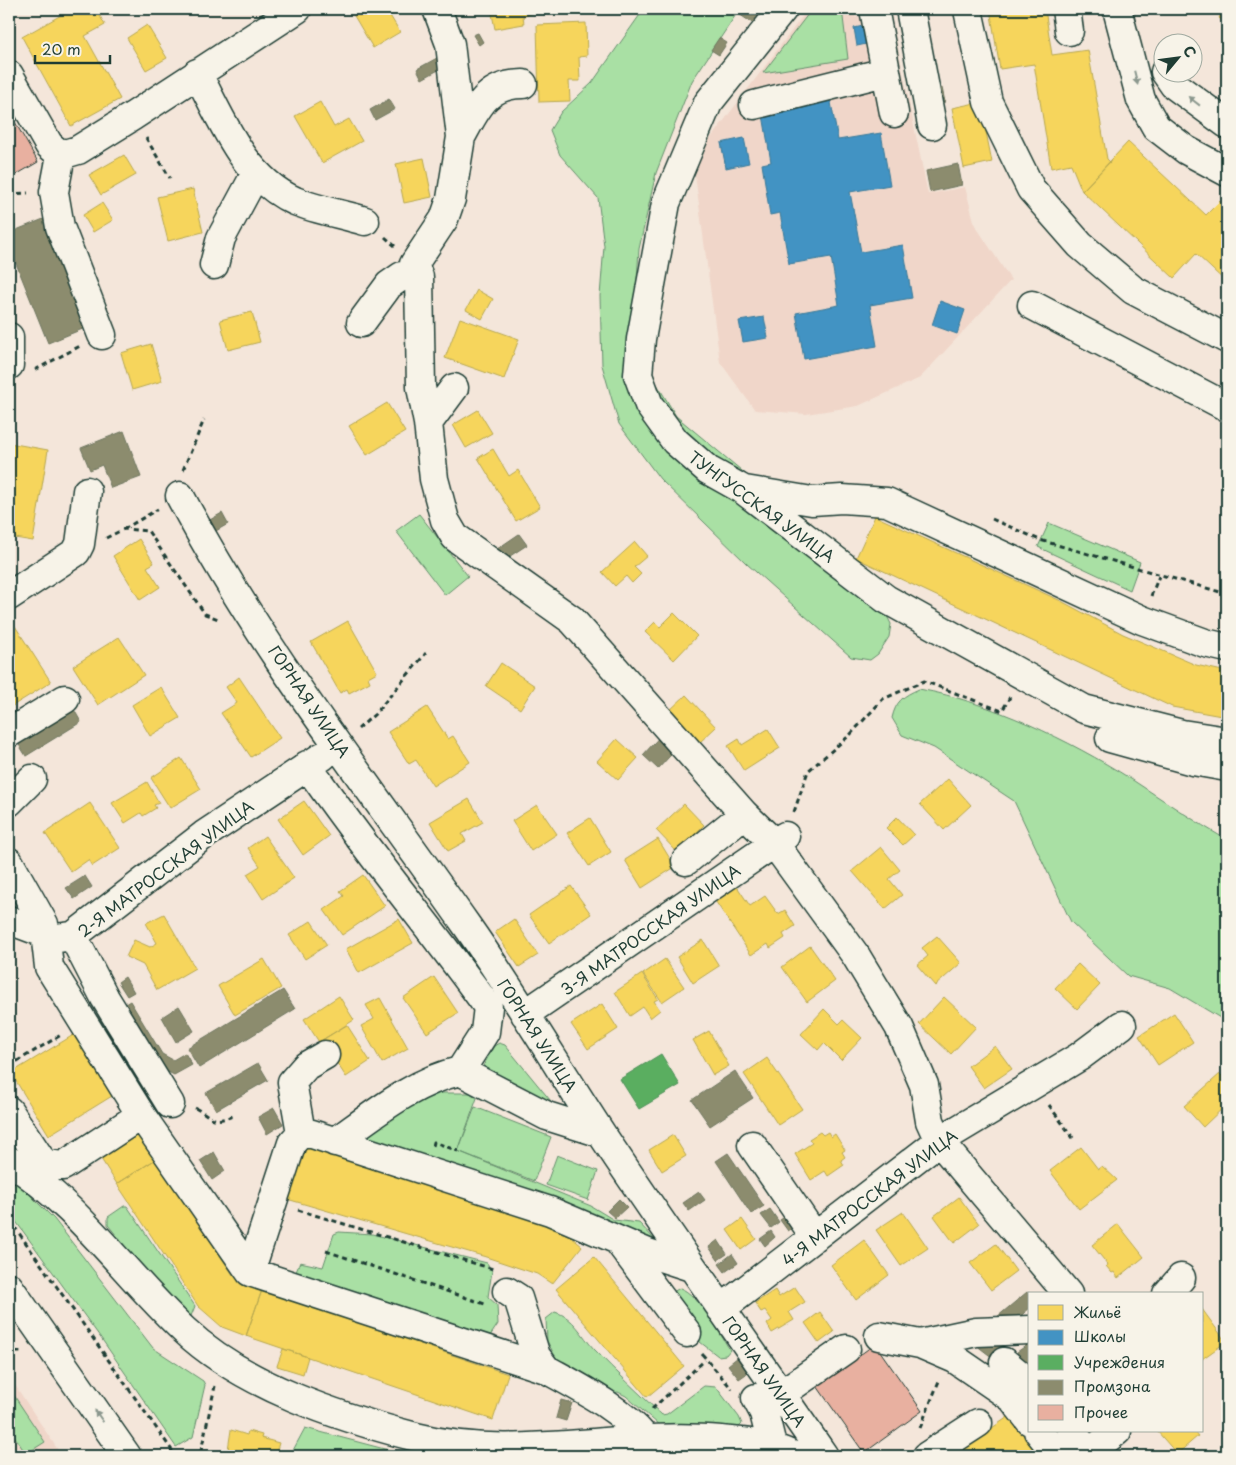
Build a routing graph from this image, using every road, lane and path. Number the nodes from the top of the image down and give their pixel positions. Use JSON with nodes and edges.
{"nodes":[{"id":1,"x":297,"y":9,"type":"edge"},
{"id":2,"x":437,"y":9,"type":"edge"},
{"id":3,"x":783,"y":9,"type":"edge"},
{"id":4,"x":874,"y":9,"type":"edge"},
{"id":5,"x":910,"y":9,"type":"edge"},
{"id":6,"x":968,"y":10,"type":"edge"},
{"id":7,"x":1119,"y":11,"type":"edge"},
{"id":8,"x":1154,"y":58,"type":"edge"},
{"id":9,"x":885,"y":72,"type":"junction"},
{"id":10,"x":197,"y":73,"type":"junction"},
{"id":11,"x":9,"y":75,"type":"edge"},
{"id":12,"x":1172,"y":82,"type":"edge"},
{"id":13,"x":524,"y":84,"type":"dead end"},
{"id":14,"x":754,"y":105,"type":"dead end"},
{"id":15,"x":894,"y":113,"type":"dead end"},
{"id":16,"x":133,"y":116,"type":"junction"},
{"id":17,"x":1227,"y":124,"type":"edge"},
{"id":18,"x":932,"y":125,"type":"dead end"},
{"id":19,"x":461,"y":137,"type":"junction"},
{"id":20,"x":61,"y":155,"type":"junction"},
{"id":21,"x":1227,"y":172,"type":"edge"},
{"id":22,"x":256,"y":173,"type":"junction"},
{"id":23,"x":170,"y":178,"type":"dead end"},
{"id":24,"x":365,"y":221,"type":"joint"},
{"id":25,"x":214,"y":265,"type":"dead end"},
{"id":26,"x":416,"y":271,"type":"junction"},
{"id":27,"x":1032,"y":305,"type":"dead end"},
{"id":28,"x":362,"y":322,"type":"dead end"},
{"id":29,"x":102,"y":335,"type":"dead end"},
{"id":30,"x":9,"y":337,"type":"edge"},
{"id":31,"x":1227,"y":339,"type":"edge"},
{"id":32,"x":65,"y":354,"type":"dead end"},
{"id":33,"x":9,"y":365,"type":"edge"},
{"id":34,"x":36,"y":370,"type":"dead end"},
{"id":35,"x":454,"y":388,"type":"dead end"},
{"id":36,"x":1227,"y":407,"type":"edge"},
{"id":37,"x":204,"y":420,"type":"dead end"},
{"id":38,"x":428,"y":423,"type":"junction"},
{"id":39,"x":742,"y":489,"type":"junction"},
{"id":40,"x":87,"y":491,"type":"dead end"},
{"id":41,"x":180,"y":496,"type":"junction"},
{"id":42,"x":986,"y":516,"type":"dead end"},
{"id":43,"x":124,"y":529,"type":"junction"},
{"id":44,"x":76,"y":552,"type":"junction"},
{"id":45,"x":1227,"y":594,"type":"edge"},
{"id":46,"x":9,"y":596,"type":"edge"},
{"id":47,"x":252,"y":616,"type":"junction"},
{"id":48,"x":1227,"y":648,"type":"edge"},
{"id":49,"x":426,"y":653,"type":"dead end"},
{"id":50,"x":1018,"y":696,"type":"dead end"},
{"id":51,"x":65,"y":699,"type":"dead end"},
{"id":52,"x":9,"y":733,"type":"edge"},
{"id":53,"x":1110,"y":738,"type":"dead end"},
{"id":54,"x":1227,"y":741,"type":"edge"},
{"id":55,"x":340,"y":746,"type":"junction"},
{"id":56,"x":307,"y":765,"type":"junction"},
{"id":57,"x":1227,"y":767,"type":"edge"},
{"id":58,"x":32,"y":779,"type":"dead end"},
{"id":59,"x":9,"y":802,"type":"edge"},
{"id":60,"x":744,"y":814,"type":"junction"},
{"id":61,"x":780,"y":840,"type":"junction"},
{"id":62,"x":686,"y":861,"type":"dead end"},
{"id":63,"x":9,"y":862,"type":"edge"},
{"id":64,"x":9,"y":920,"type":"edge"},
{"id":65,"x":45,"y":934,"type":"junction"},
{"id":66,"x":73,"y":936,"type":"junction"},
{"id":67,"x":525,"y":1014,"type":"junction"},
{"id":68,"x":1122,"y":1025,"type":"dead end"},
{"id":69,"x":57,"y":1037,"type":"dead end"},
{"id":70,"x":325,"y":1055,"type":"dead end"},
{"id":71,"x":9,"y":1066,"type":"edge"},
{"id":72,"x":460,"y":1071,"type":"junction"},
{"id":73,"x":1034,"y":1084,"type":"junction"},
{"id":74,"x":170,"y":1104,"type":"joint"},
{"id":75,"x":9,"y":1111,"type":"edge"},
{"id":76,"x":141,"y":1115,"type":"junction"},
{"id":77,"x":234,"y":1116,"type":"dead end"},
{"id":78,"x":301,"y":1133,"type":"junction"},
{"id":79,"x":601,"y":1133,"type":"junction"},
{"id":80,"x":1073,"y":1138,"type":"dead end"},
{"id":81,"x":939,"y":1141,"type":"junction"},
{"id":82,"x":335,"y":1142,"type":"junction"},
{"id":83,"x":434,"y":1142,"type":"dead end"},
{"id":84,"x":752,"y":1145,"type":"dead end"},
{"id":85,"x":458,"y":1151,"type":"dead end"},
{"id":86,"x":9,"y":1161,"type":"edge"},
{"id":87,"x":272,"y":1203,"type":"junction"},
{"id":88,"x":9,"y":1219,"type":"edge"},
{"id":89,"x":815,"y":1236,"type":"junction"},
{"id":90,"x":615,"y":1237,"type":"junction"},
{"id":91,"x":326,"y":1251,"type":"dead end"},
{"id":92,"x":691,"y":1268,"type":"junction"},
{"id":93,"x":250,"y":1272,"type":"junction"},
{"id":94,"x":9,"y":1288,"type":"edge"},
{"id":95,"x":499,"y":1289,"type":"junction"},
{"id":96,"x":1066,"y":1292,"type":"edge"},
{"id":97,"x":721,"y":1309,"type":"junction"},
{"id":98,"x":1028,"y":1330,"type":"edge"},
{"id":99,"x":687,"y":1333,"type":"dead end"},
{"id":100,"x":879,"y":1336,"type":"dead end"},
{"id":101,"x":920,"y":1344,"type":"junction"},
{"id":102,"x":846,"y":1349,"type":"dead end"},
{"id":103,"x":949,"y":1357,"type":"junction"},
{"id":104,"x":221,"y":1359,"type":"junction"},
{"id":105,"x":1004,"y":1362,"type":"dead end"},
{"id":106,"x":546,"y":1369,"type":"junction"},
{"id":107,"x":1028,"y":1380,"type":"edge"},
{"id":108,"x":768,"y":1396,"type":"junction"},
{"id":109,"x":1028,"y":1418,"type":"edge"},
{"id":110,"x":978,"y":1423,"type":"dead end"},
{"id":111,"x":919,"y":1430,"type":"dead end"},
{"id":112,"x":639,"y":1432,"type":"junction"},
{"id":113,"x":1039,"y":1432,"type":"edge"},
{"id":114,"x":1072,"y":1432,"type":"edge"},
{"id":115,"x":1116,"y":1432,"type":"edge"},
{"id":116,"x":783,"y":1451,"type":"edge"},
{"id":117,"x":474,"y":1452,"type":"edge"},
{"id":118,"x":936,"y":1454,"type":"edge"},
{"id":119,"x":1087,"y":1455,"type":"edge"},
{"id":120,"x":127,"y":1456,"type":"edge"},
{"id":121,"x":176,"y":1456,"type":"edge"},
{"id":122,"x":192,"y":1456,"type":"edge"},
{"id":123,"x":824,"y":1456,"type":"edge"},
{"id":124,"x":1058,"y":1456,"type":"edge"}],
"edges":[{"from":1,"to":10,"type":"street"},
{"from":2,"to":19,"type":"street"},
{"from":3,"to":39,"type":"street","name":"ТУНГУССКАЯ УЛИЦА"},
{"from":4,"to":9,"type":"street"},
{"from":5,"to":18,"type":"street"},
{"from":6,"to":31,"type":"street"},
{"from":7,"to":8,"type":"street"},
{"from":7,"to":21,"type":"street","one_way":true},
{"from":9,"to":14,"type":"street"},
{"from":9,"to":15,"type":"street"},
{"from":10,"to":16,"type":"street"},
{"from":10,"to":22,"type":"street"},
{"from":11,"to":20,"type":"street"},
{"from":17,"to":12,"type":"street","one_way":true},
{"from":13,"to":19,"type":"street"},
{"from":16,"to":20,"type":"street"},
{"from":16,"to":23,"type":"path"},
{"from":19,"to":26,"type":"street"},
{"from":20,"to":29,"type":"street"},
{"from":22,"to":24,"type":"street"},
{"from":22,"to":25,"type":"street"},
{"from":24,"to":26,"type":"path"},
{"from":26,"to":28,"type":"street"},
{"from":26,"to":38,"type":"street"},
{"from":27,"to":36,"type":"street"},
{"from":30,"to":33,"type":"street"},
{"from":32,"to":34,"type":"path"},
{"from":35,"to":38,"type":"street"},
{"from":37,"to":41,"type":"path"},
{"from":38,"to":60,"type":"street"},
{"from":39,"to":48,"type":"street"},
{"from":39,"to":54,"type":"street","name":"ТУНГУССКАЯ УЛИЦА"},
{"from":40,"to":44,"type":"street"},
{"from":41,"to":43,"type":"path"},
{"from":41,"to":47,"type":"street","name":"ГОРНАЯ УЛИЦА"},
{"from":42,"to":45,"type":"path"},
{"from":43,"to":44,"type":"path"},
{"from":43,"to":47,"type":"path"},
{"from":44,"to":46,"type":"street"},
{"from":47,"to":55,"type":"street","name":"ГОРНАЯ УЛИЦА"},
{"from":49,"to":55,"type":"path"},
{"from":50,"to":61,"type":"path"},
{"from":51,"to":52,"type":"street"},
{"from":53,"to":57,"type":"street"},
{"from":55,"to":56,"type":"street","name":"2-Я МАТРОССКАЯ УЛИЦА"},
{"from":55,"to":67,"type":"street","name":"ГОРНАЯ УЛИЦА"},
{"from":56,"to":66,"type":"street","name":"2-Я МАТРОССКАЯ УЛИЦА"},
{"from":56,"to":72,"type":"street"},
{"from":58,"to":59,"type":"street"},
{"from":60,"to":61,"type":"street"},
{"from":60,"to":62,"type":"street"},
{"from":61,"to":67,"type":"street","name":"3-Я МАТРОССКАЯ УЛИЦА"},
{"from":61,"to":81,"type":"street"},
{"from":63,"to":65,"type":"street"},
{"from":64,"to":65,"type":"street","name":"2-Я МАТРОССКАЯ УЛИЦА"},
{"from":65,"to":66,"type":"street","name":"2-Я МАТРОССКАЯ УЛИЦА"},
{"from":65,"to":76,"type":"street"},
{"from":66,"to":74,"type":"street"},
{"from":67,"to":79,"type":"street","name":"ГОРНАЯ УЛИЦА"},
{"from":68,"to":73,"type":"street","name":"4-Я МАТРОССКАЯ УЛИЦА"},
{"from":69,"to":71,"type":"path"},
{"from":70,"to":78,"type":"street"},
{"from":72,"to":79,"type":"street"},
{"from":72,"to":82,"type":"street"},
{"from":73,"to":80,"type":"path"},
{"from":73,"to":81,"type":"street","name":"4-Я МАТРОССКАЯ УЛИЦА"},
{"from":74,"to":77,"type":"path"},
{"from":75,"to":76,"type":"street"},
{"from":76,"to":93,"type":"street"},
{"from":78,"to":82,"type":"street"},
{"from":78,"to":87,"type":"street"},
{"from":79,"to":92,"type":"street","name":"ГОРНАЯ УЛИЦА"},
{"from":81,"to":89,"type":"street","name":"4-Я МАТРОССКАЯ УЛИЦА"},
{"from":81,"to":96,"type":"street"},
{"from":82,"to":90,"type":"street"},
{"from":83,"to":85,"type":"path"},
{"from":84,"to":89,"type":"street"},
{"from":86,"to":104,"type":"street"},
{"from":87,"to":93,"type":"street"},
{"from":87,"to":95,"type":"path"},
{"from":88,"to":121,"type":"path"},
{"from":89,"to":97,"type":"street","name":"4-Я МАТРОССКАЯ УЛИЦА"},
{"from":90,"to":92,"type":"street"},
{"from":90,"to":99,"type":"street"},
{"from":91,"to":95,"type":"path"},
{"from":92,"to":97,"type":"street","name":"ГОРНАЯ УЛИЦА"},
{"from":93,"to":106,"type":"street"},
{"from":120,"to":94,"type":"street","one_way":true},
{"from":95,"to":106,"type":"street"},
{"from":97,"to":108,"type":"street","name":"ГОРНАЯ УЛИЦА"},
{"from":98,"to":101,"type":"street"},
{"from":100,"to":101,"type":"street"},
{"from":101,"to":103,"type":"street"},
{"from":102,"to":108,"type":"street"},
{"from":103,"to":109,"type":"street"},
{"from":103,"to":111,"type":"path"},
{"from":104,"to":117,"type":"street"},
{"from":104,"to":122,"type":"path"},
{"from":105,"to":107,"type":"street"},
{"from":106,"to":112,"type":"street"},
{"from":108,"to":112,"type":"path"},
{"from":108,"to":116,"type":"street"},
{"from":108,"to":123,"type":"street","name":"ГОРНАЯ УЛИЦА"},
{"from":110,"to":118,"type":"street"},
{"from":112,"to":116,"type":"street"},
{"from":112,"to":117,"type":"street"},
{"from":113,"to":124,"type":"street"},
{"from":114,"to":119,"type":"street"},
{"from":115,"to":119,"type":"street"}]}
